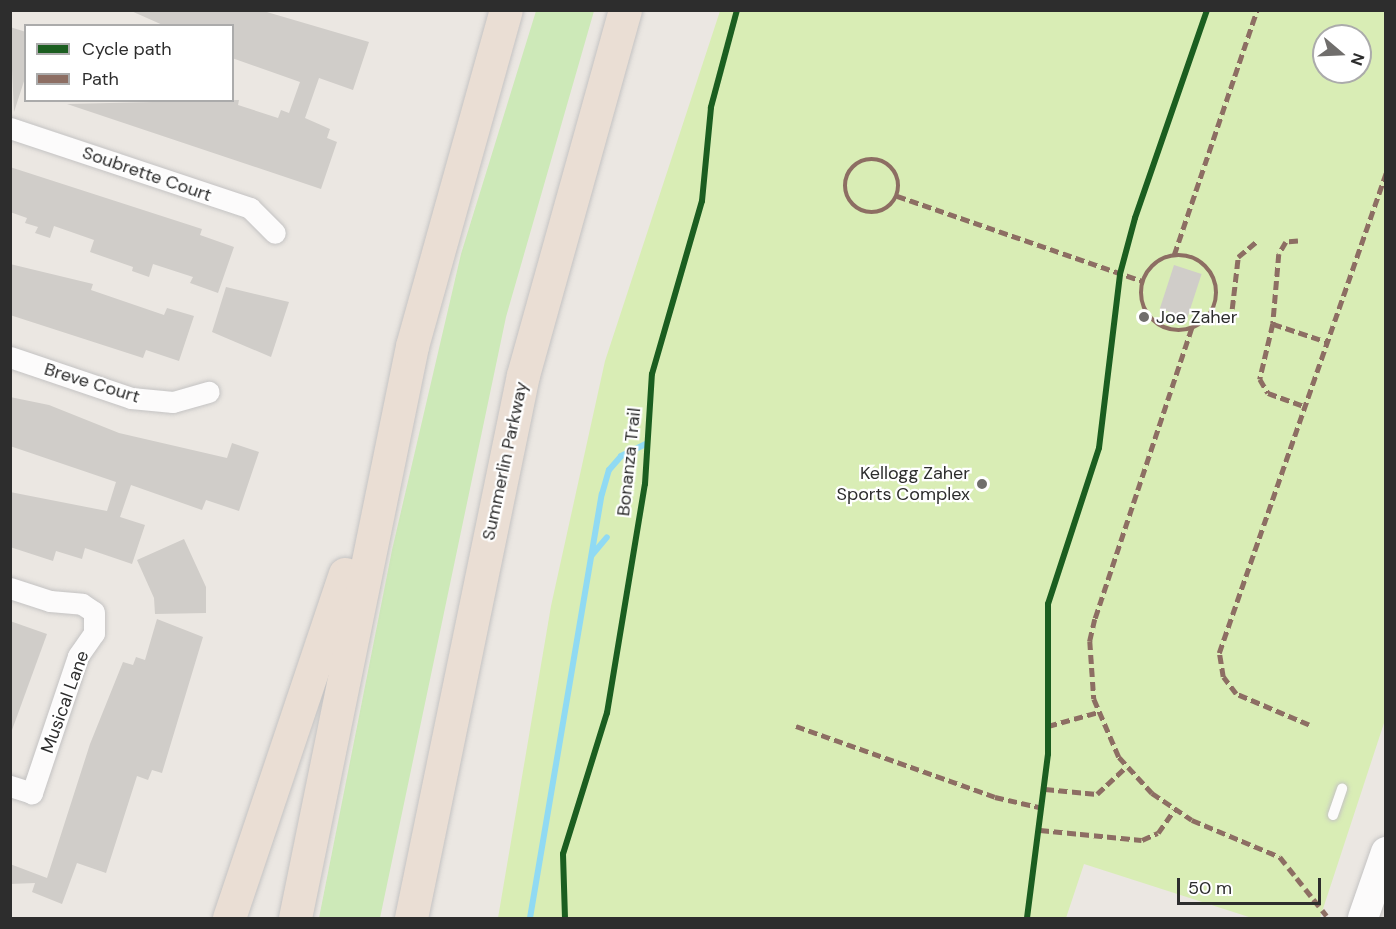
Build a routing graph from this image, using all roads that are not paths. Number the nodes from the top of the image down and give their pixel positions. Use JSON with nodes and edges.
{"nodes":[{"id":1,"x":506,"y":10,"type":"edge"},
{"id":2,"x":625,"y":10,"type":"edge"},
{"id":3,"x":10,"y":128,"type":"edge"},
{"id":4,"x":275,"y":233,"type":"dead end"},
{"id":5,"x":10,"y":357,"type":"edge"},
{"id":6,"x":209,"y":392,"type":"dead end"},
{"id":7,"x":397,"y":412,"type":"junction"},
{"id":8,"x":10,"y":588,"type":"edge"},
{"id":9,"x":10,"y":786,"type":"edge"},
{"id":10,"x":1342,"y":789,"type":"dead end"},
{"id":11,"x":1333,"y":815,"type":"dead end"},
{"id":12,"x":1386,"y":852,"type":"edge"},
{"id":13,"x":420,"y":878,"type":"junction"},
{"id":14,"x":229,"y":918,"type":"edge"},
{"id":15,"x":295,"y":918,"type":"edge"},
{"id":16,"x":411,"y":918,"type":"edge"},
{"id":17,"x":419,"y":918,"type":"edge"},
{"id":18,"x":1364,"y":918,"type":"edge"}],
"edges":[{"from":1,"to":7,"type":"highway"},
{"from":2,"to":13,"type":"highway","name":"Summerlin Parkway"},
{"from":3,"to":4,"type":"street","name":"Soubrette Court"},
{"from":5,"to":6,"type":"street","name":"Breve Court"},
{"from":7,"to":14,"type":"highway"},
{"from":7,"to":15,"type":"highway"},
{"from":8,"to":9,"type":"street","name":"Musical Lane"},
{"from":10,"to":11,"type":"lane"},
{"from":12,"to":18,"type":"main road"},
{"from":13,"to":16,"type":"highway","name":"Summerlin Parkway"},
{"from":13,"to":17,"type":"highway"}]}
